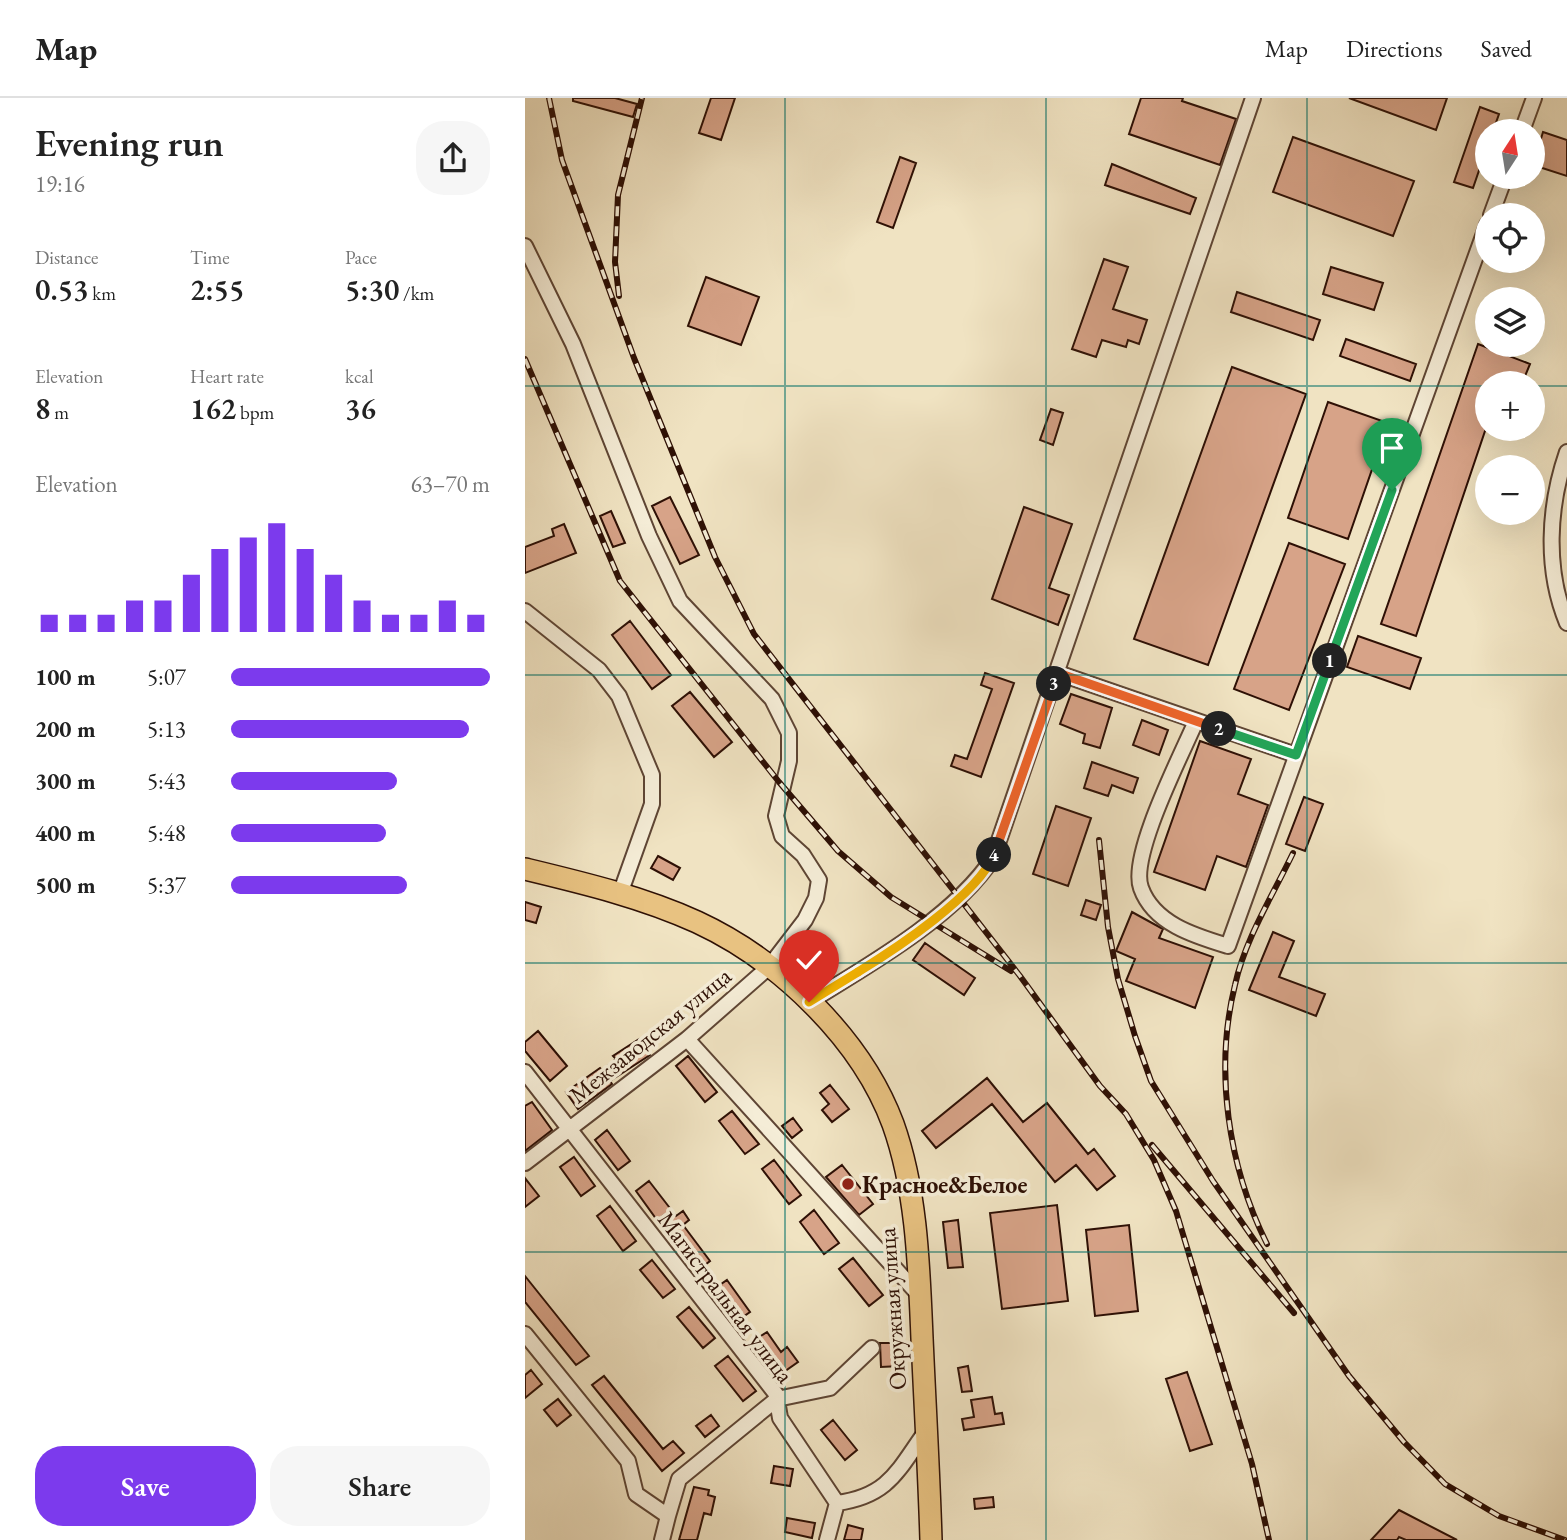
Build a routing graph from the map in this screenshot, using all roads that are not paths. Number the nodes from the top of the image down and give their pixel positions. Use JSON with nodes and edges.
{"nodes":[{"id":1,"x":1253,"y":98,"type":"edge"},
{"id":2,"x":1534,"y":98,"type":"edge"},
{"id":3,"x":1526,"y":119,"type":"edge"},
{"id":4,"x":525,"y":246,"type":"edge"},
{"id":5,"x":1475,"y":259,"type":"edge"},
{"id":6,"x":1567,"y":452,"type":"edge"},
{"id":7,"x":525,"y":611,"type":"edge"},
{"id":8,"x":1567,"y":623,"type":"edge"},
{"id":9,"x":1058,"y":673,"type":"junction"},
{"id":10,"x":1196,"y":721,"type":"junction"},
{"id":11,"x":1296,"y":755,"type":"junction"},
{"id":12,"x":525,"y":869,"type":"edge"},
{"id":13,"x":620,"y":894,"type":"junction"},
{"id":14,"x":769,"y":967,"type":"junction"},
{"id":15,"x":809,"y":1002,"type":"junction"},
{"id":16,"x":687,"y":1039,"type":"junction"},
{"id":17,"x":525,"y":1072,"type":"edge"},
{"id":18,"x":567,"y":1130,"type":"junction"},
{"id":19,"x":525,"y":1163,"type":"edge"},
{"id":20,"x":920,"y":1296,"type":"junction"},
{"id":21,"x":525,"y":1334,"type":"edge"},
{"id":22,"x":873,"y":1348,"type":"dead end"},
{"id":23,"x":777,"y":1399,"type":"junction"},
{"id":24,"x":926,"y":1430,"type":"junction"},
{"id":25,"x":837,"y":1503,"type":"junction"},
{"id":26,"x":668,"y":1516,"type":"junction"},
{"id":27,"x":662,"y":1540,"type":"edge"},
{"id":28,"x":827,"y":1540,"type":"edge"},
{"id":29,"x":931,"y":1540,"type":"edge"}],
"edges":[{"from":1,"to":9,"type":"street"},
{"from":2,"to":3,"type":"street"},
{"from":4,"to":14,"type":"street","name":"Межзаводская улица"},
{"from":5,"to":11,"type":"street"},
{"from":6,"to":8,"type":"street"},
{"from":7,"to":13,"type":"street"},
{"from":9,"to":10,"type":"street"},
{"from":9,"to":15,"type":"street"},
{"from":10,"to":11,"type":"street"},
{"from":10,"to":11,"type":"street"},
{"from":12,"to":13,"type":"highway","name":"Окружная улица"},
{"from":13,"to":14,"type":"highway","name":"Окружная улица"},
{"from":14,"to":15,"type":"highway","name":"Окружная улица"},
{"from":14,"to":16,"type":"street","name":"Межзаводская улица"},
{"from":15,"to":20,"type":"highway","name":"Окружная улица"},
{"from":16,"to":18,"type":"street","name":"Межзаводская улица"},
{"from":16,"to":20,"type":"street"},
{"from":17,"to":18,"type":"street","name":"Магистральная улица"},
{"from":18,"to":19,"type":"street","name":"Межзаводская улица"},
{"from":18,"to":23,"type":"street","name":"Магистральная улица"},
{"from":20,"to":24,"type":"highway","name":"Окружная улица"},
{"from":21,"to":26,"type":"street"},
{"from":22,"to":23,"type":"street"},
{"from":23,"to":25,"type":"street","name":"Магистральная улица"},
{"from":23,"to":26,"type":"street"},
{"from":24,"to":25,"type":"street"},
{"from":24,"to":29,"type":"highway","name":"Окружная улица"},
{"from":25,"to":28,"type":"street"},
{"from":26,"to":27,"type":"street"}]}
